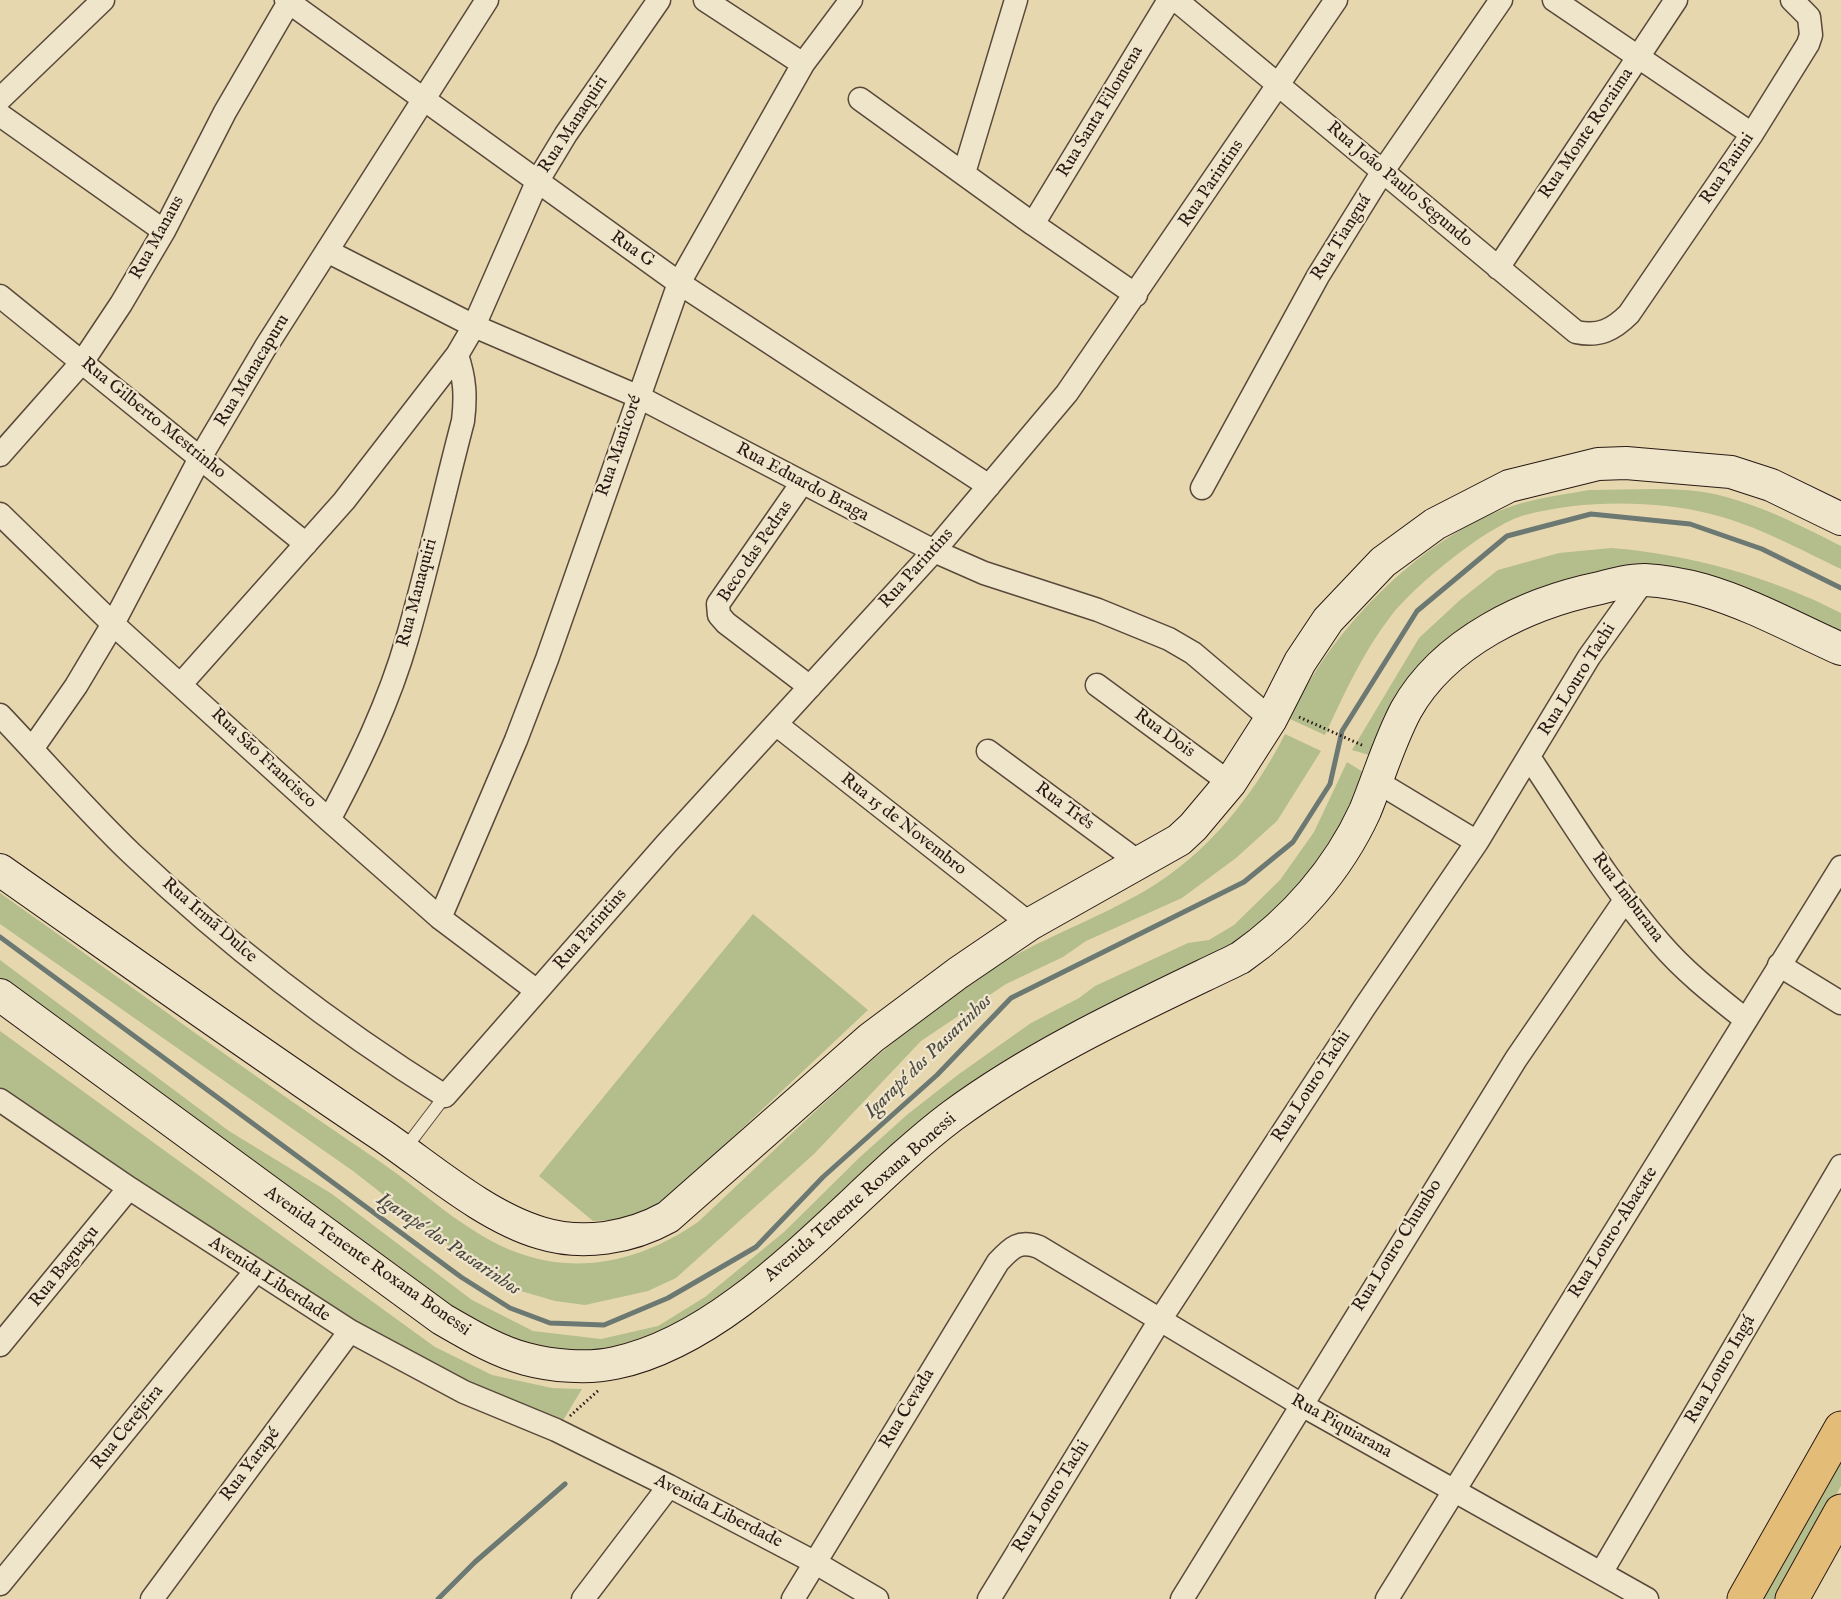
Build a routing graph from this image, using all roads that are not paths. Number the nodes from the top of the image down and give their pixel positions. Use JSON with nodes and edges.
{"nodes":[{"id":1,"x":103,"y":0,"type":"edge"},
{"id":2,"x":487,"y":0,"type":"edge"},
{"id":3,"x":659,"y":0,"type":"edge"},
{"id":4,"x":705,"y":0,"type":"edge"},
{"id":5,"x":851,"y":0,"type":"edge"},
{"id":6,"x":1016,"y":0,"type":"edge"},
{"id":7,"x":1169,"y":0,"type":"edge"},
{"id":8,"x":1176,"y":0,"type":"edge"},
{"id":9,"x":1335,"y":0,"type":"edge"},
{"id":10,"x":1501,"y":0,"type":"edge"},
{"id":11,"x":1554,"y":0,"type":"edge"},
{"id":12,"x":1676,"y":0,"type":"edge"},
{"id":13,"x":1792,"y":0,"type":"edge"},
{"id":14,"x":287,"y":1,"type":"edge"},
{"id":15,"x":1638,"y":56,"type":"junction"},
{"id":16,"x":802,"y":64,"type":"junction"},
{"id":17,"x":1278,"y":85,"type":"junction"},
{"id":18,"x":0,"y":99,"type":"edge"},
{"id":19,"x":422,"y":99,"type":"junction"},
{"id":20,"x":860,"y":99,"type":"dead end"},
{"id":21,"x":0,"y":116,"type":"edge"},
{"id":22,"x":1752,"y":134,"type":"junction"},
{"id":23,"x":1383,"y":171,"type":"junction"},
{"id":24,"x":964,"y":173,"type":"junction"},
{"id":25,"x":537,"y":182,"type":"junction"},
{"id":26,"x":1033,"y":224,"type":"junction"},
{"id":27,"x":164,"y":231,"type":"junction"},
{"id":28,"x":327,"y":251,"type":"junction"},
{"id":29,"x":1498,"y":268,"type":"junction"},
{"id":30,"x":679,"y":283,"type":"junction"},
{"id":31,"x":1136,"y":295,"type":"junction"},
{"id":32,"x":0,"y":296,"type":"edge"},
{"id":33,"x":1629,"y":314,"type":"joint"},
{"id":34,"x":474,"y":326,"type":"junction"},
{"id":35,"x":457,"y":355,"type":"junction"},
{"id":36,"x":83,"y":361,"type":"junction"},
{"id":37,"x":637,"y":396,"type":"junction"},
{"id":38,"x":0,"y":455,"type":"edge"},
{"id":39,"x":200,"y":458,"type":"junction"},
{"id":40,"x":802,"y":483,"type":"junction"},
{"id":41,"x":988,"y":486,"type":"junction"},
{"id":42,"x":1202,"y":488,"type":"dead end"},
{"id":43,"x":0,"y":514,"type":"edge"},
{"id":44,"x":1841,"y":519,"type":"edge"},
{"id":45,"x":306,"y":544,"type":"junction"},
{"id":46,"x":934,"y":551,"type":"junction"},
{"id":47,"x":1644,"y":580,"type":"junction"},
{"id":48,"x":113,"y":624,"type":"junction"},
{"id":49,"x":1841,"y":649,"type":"edge"},
{"id":50,"x":181,"y":684,"type":"junction"},
{"id":51,"x":1097,"y":685,"type":"dead end"},
{"id":52,"x":810,"y":687,"type":"junction"},
{"id":53,"x":0,"y":715,"type":"edge"},
{"id":54,"x":1283,"y":717,"type":"junction"},
{"id":55,"x":777,"y":725,"type":"junction"},
{"id":56,"x":32,"y":749,"type":"junction"},
{"id":57,"x":988,"y":751,"type":"dead end"},
{"id":58,"x":1529,"y":757,"type":"junction"},
{"id":59,"x":1376,"y":782,"type":"junction"},
{"id":60,"x":1230,"y":783,"type":"junction"},
{"id":61,"x":329,"y":820,"type":"junction"},
{"id":62,"x":1477,"y":842,"type":"junction"},
{"id":63,"x":1140,"y":863,"type":"junction"},
{"id":64,"x":1841,"y":867,"type":"edge"},
{"id":65,"x":0,"y":870,"type":"edge"},
{"id":66,"x":1624,"y":900,"type":"junction"},
{"id":67,"x":440,"y":918,"type":"junction"},
{"id":68,"x":1030,"y":924,"type":"junction"},
{"id":69,"x":1779,"y":965,"type":"junction"},
{"id":70,"x":537,"y":991,"type":"junction"},
{"id":71,"x":0,"y":995,"type":"edge"},
{"id":72,"x":1841,"y":1003,"type":"edge"},
{"id":73,"x":1746,"y":1020,"type":"junction"},
{"id":74,"x":445,"y":1096,"type":"junction"},
{"id":75,"x":0,"y":1100,"type":"edge"},
{"id":76,"x":404,"y":1151,"type":"junction"},
{"id":77,"x":1841,"y":1166,"type":"edge"},
{"id":78,"x":129,"y":1188,"type":"junction"},
{"id":79,"x":1039,"y":1246,"type":"joint"},
{"id":80,"x":255,"y":1272,"type":"junction"},
{"id":81,"x":1160,"y":1320,"type":"junction"},
{"id":82,"x":350,"y":1331,"type":"junction"},
{"id":83,"x":0,"y":1345,"type":"edge"},
{"id":84,"x":1300,"y":1404,"type":"junction"},
{"id":85,"x":1841,"y":1428,"type":"edge"},
{"id":86,"x":669,"y":1486,"type":"junction"},
{"id":87,"x":1455,"y":1491,"type":"junction"},
{"id":88,"x":1841,"y":1510,"type":"edge"},
{"id":89,"x":814,"y":1562,"type":"junction"},
{"id":90,"x":1601,"y":1573,"type":"junction"},
{"id":91,"x":0,"y":1584,"type":"edge"},
{"id":92,"x":152,"y":1599,"type":"edge"},
{"id":93,"x":583,"y":1599,"type":"edge"},
{"id":94,"x":793,"y":1599,"type":"edge"},
{"id":95,"x":877,"y":1599,"type":"edge"},
{"id":96,"x":989,"y":1599,"type":"edge"},
{"id":97,"x":1182,"y":1599,"type":"edge"},
{"id":98,"x":1387,"y":1599,"type":"edge"},
{"id":99,"x":1647,"y":1599,"type":"edge"},
{"id":100,"x":1744,"y":1599,"type":"edge"},
{"id":101,"x":1792,"y":1599,"type":"edge"}],
"edges":[{"from":1,"to":18,"type":"street"},
{"from":2,"to":19,"type":"street","name":"Rua Manacapuru"},
{"from":3,"to":25,"type":"street","name":"Rua Manaquiri"},
{"from":4,"to":16,"type":"street"},
{"from":5,"to":16,"type":"street","name":"Rua Manicoré"},
{"from":6,"to":24,"type":"street"},
{"from":7,"to":26,"type":"street","name":"Rua Santa Filomena"},
{"from":8,"to":17,"type":"street","name":"Rua João Paulo Segundo"},
{"from":9,"to":17,"type":"street","name":"Rua Parintins"},
{"from":10,"to":23,"type":"street","name":"Rua Tianguá"},
{"from":11,"to":15,"type":"street"},
{"from":12,"to":15,"type":"street","name":"Rua Monte Roraima"},
{"from":13,"to":22,"type":"street","name":"Rua Pauini"},
{"from":14,"to":19,"type":"street","name":"Rua G"},
{"from":14,"to":27,"type":"street","name":"Rua Manaus"},
{"from":15,"to":22,"type":"street"},
{"from":15,"to":29,"type":"street","name":"Rua Monte Roraima"},
{"from":16,"to":30,"type":"street","name":"Rua Manicoré"},
{"from":17,"to":23,"type":"street","name":"Rua João Paulo Segundo"},
{"from":17,"to":31,"type":"street","name":"Rua Parintins"},
{"from":19,"to":25,"type":"street","name":"Rua G"},
{"from":19,"to":28,"type":"street","name":"Rua Manacapuru"},
{"from":20,"to":24,"type":"street"},
{"from":21,"to":27,"type":"street"},
{"from":22,"to":33,"type":"street","name":"Rua Pauini"},
{"from":23,"to":29,"type":"street","name":"Rua João Paulo Segundo"},
{"from":23,"to":42,"type":"street","name":"Rua Tianguá"},
{"from":24,"to":26,"type":"street"},
{"from":25,"to":30,"type":"street","name":"Rua G"},
{"from":25,"to":34,"type":"street","name":"Rua Manaquiri"},
{"from":26,"to":31,"type":"street"},
{"from":27,"to":36,"type":"street","name":"Rua Manaus"},
{"from":28,"to":34,"type":"street","name":"Rua Eduardo Braga"},
{"from":28,"to":39,"type":"street","name":"Rua Manacapuru"},
{"from":29,"to":33,"type":"street","name":"Rua João Paulo Segundo"},
{"from":30,"to":37,"type":"street","name":"Rua Manicoré"},
{"from":30,"to":41,"type":"street","name":"Rua G"},
{"from":31,"to":41,"type":"street","name":"Rua Parintins"},
{"from":32,"to":36,"type":"street","name":"Rua Gilberto Mestrinho"},
{"from":34,"to":35,"type":"street","name":"Rua Manaquiri"},
{"from":34,"to":37,"type":"street","name":"Rua Eduardo Braga"},
{"from":35,"to":45,"type":"street","name":"Rua Manaquiri"},
{"from":35,"to":61,"type":"street","name":"Rua Manaquiri"},
{"from":36,"to":38,"type":"street","name":"Rua Manaus"},
{"from":36,"to":39,"type":"street","name":"Rua Gilberto Mestrinho"},
{"from":37,"to":40,"type":"street","name":"Rua Eduardo Braga"},
{"from":37,"to":67,"type":"street","name":"Rua Manicoré"},
{"from":39,"to":45,"type":"street","name":"Rua Gilberto Mestrinho"},
{"from":39,"to":48,"type":"street","name":"Rua Manacapuru"},
{"from":40,"to":46,"type":"street","name":"Rua Eduardo Braga"},
{"from":40,"to":52,"type":"street","name":"Beco das Pedras"},
{"from":41,"to":46,"type":"street","name":"Rua Parintins"},
{"from":43,"to":48,"type":"street","name":"Rua São Francisco"},
{"from":44,"to":54,"type":"street"},
{"from":45,"to":50,"type":"street","name":"Rua Manaquiri"},
{"from":46,"to":52,"type":"street","name":"Rua Parintins"},
{"from":46,"to":54,"type":"street","name":"Rua Eduardo Braga"},
{"from":47,"to":49,"type":"street","name":"Avenida Tenente Roxana Bonessi"},
{"from":47,"to":58,"type":"street","name":"Rua Louro Tachi"},
{"from":47,"to":59,"type":"street","name":"Avenida Tenente Roxana Bonessi"},
{"from":48,"to":50,"type":"street","name":"Rua São Francisco"},
{"from":48,"to":56,"type":"street","name":"Rua Manacapuru"},
{"from":50,"to":61,"type":"street","name":"Rua São Francisco"},
{"from":51,"to":60,"type":"street","name":"Rua Dois"},
{"from":52,"to":55,"type":"street","name":"Rua Parintins"},
{"from":53,"to":56,"type":"street","name":"Rua Irmã Dulce"},
{"from":54,"to":60,"type":"street"},
{"from":55,"to":68,"type":"street","name":"Rua 15 de Novembro"},
{"from":55,"to":70,"type":"street","name":"Rua Parintins"},
{"from":56,"to":74,"type":"street","name":"Rua Irmã Dulce"},
{"from":57,"to":63,"type":"street","name":"Rua Três"},
{"from":58,"to":62,"type":"street","name":"Rua Louro Tachi"},
{"from":58,"to":66,"type":"street","name":"Rua Imburana"},
{"from":59,"to":62,"type":"street"},
{"from":59,"to":71,"type":"street","name":"Avenida Tenente Roxana Bonessi"},
{"from":60,"to":63,"type":"street"},
{"from":61,"to":67,"type":"street","name":"Rua São Francisco"},
{"from":62,"to":81,"type":"street","name":"Rua Louro Tachi"},
{"from":63,"to":68,"type":"street"},
{"from":64,"to":69,"type":"street","name":"Rua Louro-Abacate"},
{"from":65,"to":76,"type":"street"},
{"from":66,"to":73,"type":"street","name":"Rua Imburana"},
{"from":66,"to":84,"type":"street","name":"Rua Louro Chumbo"},
{"from":67,"to":70,"type":"street","name":"Rua São Francisco"},
{"from":68,"to":76,"type":"street"},
{"from":69,"to":72,"type":"street"},
{"from":69,"to":73,"type":"street","name":"Rua Louro-Abacate"},
{"from":70,"to":74,"type":"street","name":"Rua Parintins"},
{"from":73,"to":87,"type":"street","name":"Rua Louro-Abacate"},
{"from":74,"to":76,"type":"lane"},
{"from":75,"to":78,"type":"street","name":"Avenida Liberdade"},
{"from":77,"to":90,"type":"street","name":"Rua Louro Ingá"},
{"from":78,"to":80,"type":"street","name":"Avenida Liberdade"},
{"from":78,"to":83,"type":"street","name":"Rua Baguaçu"},
{"from":79,"to":81,"type":"street","name":"Rua Piquiarana"},
{"from":79,"to":89,"type":"street","name":"Rua Cevada"},
{"from":80,"to":82,"type":"street","name":"Avenida Liberdade"},
{"from":80,"to":91,"type":"street","name":"Rua Cerejeira"},
{"from":81,"to":84,"type":"street","name":"Rua Piquiarana"},
{"from":81,"to":96,"type":"street","name":"Rua Louro Tachi"},
{"from":82,"to":86,"type":"street","name":"Avenida Liberdade"},
{"from":82,"to":92,"type":"street","name":"Rua Yarapé"},
{"from":84,"to":87,"type":"street","name":"Rua Piquiarana"},
{"from":84,"to":97,"type":"street","name":"Rua Louro Chumbo"},
{"from":85,"to":100,"type":"main road"},
{"from":86,"to":89,"type":"street","name":"Avenida Liberdade"},
{"from":86,"to":93,"type":"street"},
{"from":87,"to":90,"type":"street","name":"Rua Piquiarana"},
{"from":87,"to":98,"type":"street","name":"Rua Louro-Abacate"},
{"from":88,"to":101,"type":"main road"},
{"from":89,"to":94,"type":"street","name":"Rua Cevada"},
{"from":89,"to":95,"type":"street","name":"Avenida Liberdade"},
{"from":90,"to":99,"type":"street","name":"Rua Piquiarana"}]}
